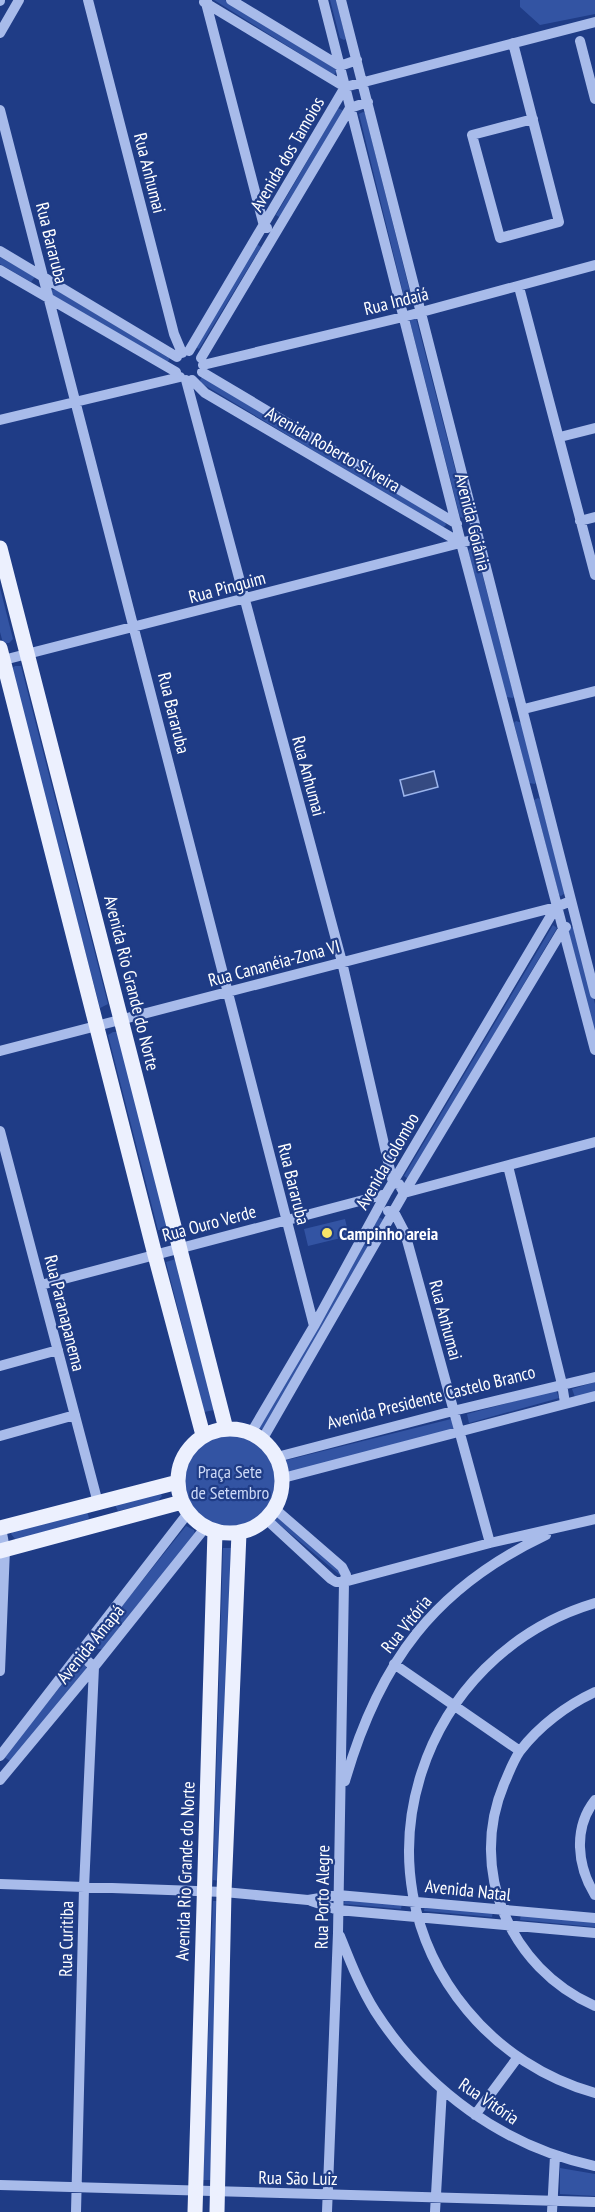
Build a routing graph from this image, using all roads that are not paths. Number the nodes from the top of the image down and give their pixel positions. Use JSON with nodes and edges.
{"nodes":[{"id":1,"x":19,"y":0,"type":"edge"},
{"id":2,"x":88,"y":0,"type":"edge"},
{"id":3,"x":231,"y":0,"type":"edge"},
{"id":4,"x":323,"y":0,"type":"edge"},
{"id":5,"x":341,"y":0,"type":"edge"},
{"id":6,"x":205,"y":1,"type":"edge"},
{"id":7,"x":595,"y":22,"type":"edge"},
{"id":8,"x":0,"y":33,"type":"edge"},
{"id":9,"x":580,"y":41,"type":"dead end"},
{"id":10,"x":513,"y":43,"type":"junction"},
{"id":11,"x":357,"y":60,"type":"junction"},
{"id":12,"x":340,"y":66,"type":"junction"},
{"id":13,"x":363,"y":81,"type":"junction"},
{"id":14,"x":345,"y":87,"type":"junction"},
{"id":15,"x":595,"y":99,"type":"edge"},
{"id":16,"x":368,"y":102,"type":"junction"},
{"id":17,"x":350,"y":108,"type":"junction"},
{"id":18,"x":0,"y":110,"type":"edge"},
{"id":19,"x":532,"y":119,"type":"junction"},
{"id":20,"x":264,"y":226,"type":"junction"},
{"id":21,"x":275,"y":233,"type":"junction"},
{"id":22,"x":0,"y":251,"type":"edge"},
{"id":23,"x":594,"y":268,"type":"edge"},
{"id":24,"x":0,"y":270,"type":"edge"},
{"id":25,"x":43,"y":277,"type":"junction"},
{"id":26,"x":519,"y":287,"type":"junction"},
{"id":27,"x":49,"y":300,"type":"junction"},
{"id":28,"x":422,"y":312,"type":"junction"},
{"id":29,"x":403,"y":317,"type":"junction"},
{"id":30,"x":183,"y":353,"type":"junction"},
{"id":31,"x":202,"y":365,"type":"junction"},
{"id":32,"x":183,"y":377,"type":"junction"},
{"id":33,"x":75,"y":400,"type":"junction"},
{"id":34,"x":0,"y":420,"type":"edge"},
{"id":35,"x":595,"y":428,"type":"edge"},
{"id":36,"x":560,"y":437,"type":"junction"},
{"id":37,"x":595,"y":517,"type":"edge"},
{"id":38,"x":473,"y":521,"type":"junction"},
{"id":39,"x":580,"y":521,"type":"junction"},
{"id":40,"x":457,"y":524,"type":"junction"},
{"id":41,"x":477,"y":539,"type":"junction"},
{"id":42,"x":461,"y":543,"type":"junction"},
{"id":43,"x":0,"y":548,"type":"edge"},
{"id":44,"x":595,"y":575,"type":"edge"},
{"id":45,"x":245,"y":599,"type":"junction"},
{"id":46,"x":135,"y":628,"type":"junction"},
{"id":47,"x":28,"y":655,"type":"junction"},
{"id":48,"x":1,"y":657,"type":"edge"},
{"id":49,"x":595,"y":691,"type":"edge"},
{"id":50,"x":524,"y":709,"type":"junction"},
{"id":51,"x":507,"y":713,"type":"junction"},
{"id":52,"x":543,"y":790,"type":"junction"},
{"id":53,"x":527,"y":794,"type":"junction"},
{"id":54,"x":570,"y":901,"type":"junction"},
{"id":55,"x":556,"y":907,"type":"junction"},
{"id":56,"x":576,"y":921,"type":"junction"},
{"id":57,"x":563,"y":929,"type":"junction"},
{"id":58,"x":342,"y":962,"type":"junction"},
{"id":59,"x":228,"y":992,"type":"junction"},
{"id":60,"x":595,"y":994,"type":"edge"},
{"id":61,"x":121,"y":1021,"type":"junction"},
{"id":62,"x":98,"y":1027,"type":"junction"},
{"id":63,"x":595,"y":1050,"type":"edge"},
{"id":64,"x":0,"y":1051,"type":"edge"},
{"id":65,"x":0,"y":1131,"type":"edge"},
{"id":66,"x":595,"y":1142,"type":"edge"},
{"id":67,"x":3,"y":1153,"type":"edge"},
{"id":68,"x":508,"y":1166,"type":"junction"},
{"id":69,"x":393,"y":1183,"type":"junction"},
{"id":70,"x":404,"y":1193,"type":"junction"},
{"id":71,"x":383,"y":1199,"type":"junction"},
{"id":72,"x":394,"y":1212,"type":"junction"},
{"id":73,"x":285,"y":1219,"type":"junction"},
{"id":74,"x":179,"y":1248,"type":"junction"},
{"id":75,"x":155,"y":1255,"type":"junction"},
{"id":76,"x":41,"y":1285,"type":"junction"},
{"id":77,"x":314,"y":1326,"type":"junction"},
{"id":78,"x":58,"y":1350,"type":"junction"},
{"id":79,"x":0,"y":1366,"type":"edge"},
{"id":80,"x":595,"y":1377,"type":"edge"},
{"id":81,"x":562,"y":1384,"type":"junction"},
{"id":82,"x":595,"y":1396,"type":"edge"},
{"id":83,"x":565,"y":1403,"type":"junction"},
{"id":84,"x":453,"y":1411,"type":"junction"},
{"id":85,"x":75,"y":1415,"type":"junction"},
{"id":86,"x":225,"y":1429,"type":"junction"},
{"id":87,"x":459,"y":1433,"type":"junction"},
{"id":88,"x":204,"y":1435,"type":"junction"},
{"id":89,"x":0,"y":1436,"type":"edge"},
{"id":90,"x":257,"y":1436,"type":"junction"},
{"id":91,"x":277,"y":1457,"type":"junction"},
{"id":92,"x":283,"y":1478,"type":"junction"},
{"id":93,"x":178,"y":1482,"type":"junction"},
{"id":94,"x":98,"y":1503,"type":"junction"},
{"id":95,"x":185,"y":1508,"type":"junction"},
{"id":96,"x":270,"y":1514,"type":"junction"},
{"id":97,"x":595,"y":1519,"type":"edge"},
{"id":98,"x":103,"y":1522,"type":"junction"},
{"id":99,"x":563,"y":1527,"type":"junction"},
{"id":100,"x":1,"y":1528,"type":"edge"},
{"id":101,"x":210,"y":1530,"type":"junction"},
{"id":102,"x":239,"y":1533,"type":"junction"},
{"id":103,"x":490,"y":1543,"type":"junction"},
{"id":104,"x":3,"y":1550,"type":"edge"},
{"id":105,"x":344,"y":1582,"type":"junction"},
{"id":106,"x":595,"y":1603,"type":"edge"},
{"id":107,"x":79,"y":1653,"type":"junction"},
{"id":108,"x":394,"y":1664,"type":"junction"},
{"id":109,"x":94,"y":1667,"type":"junction"},
{"id":110,"x":0,"y":1671,"type":"edge"},
{"id":111,"x":595,"y":1692,"type":"edge"},
{"id":112,"x":454,"y":1704,"type":"junction"},
{"id":113,"x":520,"y":1751,"type":"junction"},
{"id":114,"x":0,"y":1755,"type":"edge"},
{"id":115,"x":0,"y":1780,"type":"edge"},
{"id":116,"x":340,"y":1796,"type":"junction"},
{"id":117,"x":595,"y":1800,"type":"edge"},
{"id":118,"x":0,"y":1884,"type":"edge"},
{"id":119,"x":84,"y":1888,"type":"junction"},
{"id":120,"x":203,"y":1892,"type":"junction"},
{"id":121,"x":224,"y":1892,"type":"junction"},
{"id":122,"x":595,"y":1895,"type":"edge"},
{"id":123,"x":338,"y":1896,"type":"junction"},
{"id":124,"x":308,"y":1900,"type":"junction"},
{"id":125,"x":414,"y":1902,"type":"junction"},
{"id":126,"x":338,"y":1910,"type":"junction"},
{"id":127,"x":502,"y":1911,"type":"junction"},
{"id":128,"x":417,"y":1917,"type":"junction"},
{"id":129,"x":595,"y":1918,"type":"edge"},
{"id":130,"x":509,"y":1926,"type":"junction"},
{"id":131,"x":338,"y":1933,"type":"junction"},
{"id":132,"x":595,"y":1933,"type":"edge"},
{"id":133,"x":595,"y":2006,"type":"edge"},
{"id":134,"x":518,"y":2057,"type":"junction"},
{"id":135,"x":442,"y":2089,"type":"junction"},
{"id":136,"x":595,"y":2093,"type":"edge"},
{"id":137,"x":475,"y":2115,"type":"junction"},
{"id":138,"x":555,"y":2156,"type":"junction"},
{"id":139,"x":595,"y":2166,"type":"edge"},
{"id":140,"x":0,"y":2185,"type":"edge"},
{"id":141,"x":76,"y":2188,"type":"junction"},
{"id":142,"x":196,"y":2192,"type":"junction"},
{"id":143,"x":218,"y":2192,"type":"junction"},
{"id":144,"x":327,"y":2195,"type":"junction"},
{"id":145,"x":436,"y":2197,"type":"junction"},
{"id":146,"x":595,"y":2202,"type":"edge"},
{"id":147,"x":552,"y":2207,"type":"edge"},
{"id":148,"x":76,"y":2212,"type":"edge"},
{"id":149,"x":195,"y":2212,"type":"edge"},
{"id":150,"x":217,"y":2212,"type":"edge"},
{"id":151,"x":327,"y":2212,"type":"edge"},
{"id":152,"x":435,"y":2212,"type":"edge"}],
"edges":[{"from":1,"to":8,"type":"street"},
{"from":2,"to":30,"type":"street","name":"Rua Anhumai"},
{"from":3,"to":12,"type":"street"},
{"from":4,"to":12,"type":"street","name":"Avenida Goiânia"},
{"from":5,"to":11,"type":"street","name":"Avenida Goiânia"},
{"from":6,"to":14,"type":"street","name":"Avenida dos Tamoios"},
{"from":6,"to":20,"type":"street"},
{"from":7,"to":10,"type":"street"},
{"from":9,"to":15,"type":"street"},
{"from":10,"to":13,"type":"street"},
{"from":10,"to":19,"type":"street"},
{"from":11,"to":12,"type":"street"},
{"from":11,"to":13,"type":"street","name":"Avenida Goiânia"},
{"from":12,"to":14,"type":"street","name":"Avenida Goiânia"},
{"from":13,"to":14,"type":"street"},
{"from":13,"to":16,"type":"street","name":"Avenida Goiânia"},
{"from":14,"to":17,"type":"street","name":"Avenida Goiânia"},
{"from":14,"to":20,"type":"street","name":"Avenida dos Tamoios"},
{"from":16,"to":17,"type":"street"},
{"from":16,"to":28,"type":"street","name":"Avenida Goiânia"},
{"from":17,"to":21,"type":"street","name":"Avenida dos Tamoios"},
{"from":17,"to":29,"type":"street","name":"Avenida Goiânia"},
{"from":18,"to":25,"type":"street","name":"Rua Bararuba"},
{"from":19,"to":19,"type":"street"},
{"from":20,"to":21,"type":"street"},
{"from":20,"to":30,"type":"street","name":"Avenida dos Tamoios"},
{"from":21,"to":31,"type":"street","name":"Avenida dos Tamoios"},
{"from":22,"to":25,"type":"street"},
{"from":23,"to":26,"type":"street","name":"Rua Indaiá"},
{"from":24,"to":27,"type":"street","name":"Avenida Roberto Silveira"},
{"from":25,"to":27,"type":"street","name":"Rua Bararuba"},
{"from":25,"to":30,"type":"street"},
{"from":26,"to":28,"type":"street","name":"Rua Indaiá"},
{"from":26,"to":36,"type":"street"},
{"from":27,"to":32,"type":"street","name":"Avenida Roberto Silveira"},
{"from":27,"to":33,"type":"street","name":"Rua Bararuba"},
{"from":28,"to":29,"type":"street","name":"Rua Indaiá"},
{"from":28,"to":38,"type":"street","name":"Avenida Goiânia"},
{"from":29,"to":31,"type":"street","name":"Rua Indaiá"},
{"from":29,"to":40,"type":"street","name":"Avenida Goiânia"},
{"from":30,"to":31,"type":"street"},
{"from":30,"to":32,"type":"street"},
{"from":31,"to":32,"type":"street"},
{"from":31,"to":40,"type":"street","name":"Avenida Roberto Silveira"},
{"from":32,"to":33,"type":"street"},
{"from":32,"to":42,"type":"street","name":"Avenida Roberto Silveira"},
{"from":32,"to":45,"type":"street","name":"Rua Anhumai"},
{"from":33,"to":34,"type":"street"},
{"from":33,"to":46,"type":"street","name":"Rua Bararuba"},
{"from":35,"to":36,"type":"street"},
{"from":36,"to":39,"type":"street"},
{"from":37,"to":39,"type":"street"},
{"from":38,"to":40,"type":"street"},
{"from":38,"to":41,"type":"street","name":"Avenida Goiânia"},
{"from":39,"to":44,"type":"street"},
{"from":40,"to":42,"type":"street","name":"Avenida Goiânia"},
{"from":41,"to":42,"type":"street","name":"Rua Pinguim"},
{"from":41,"to":50,"type":"street","name":"Avenida Goiânia"},
{"from":42,"to":45,"type":"street","name":"Rua Pinguim"},
{"from":42,"to":51,"type":"street","name":"Avenida Goiânia"},
{"from":43,"to":47,"type":"main road","name":"Avenida Rio Grande do Norte"},
{"from":45,"to":46,"type":"street","name":"Rua Pinguim"},
{"from":45,"to":58,"type":"street","name":"Rua Anhumai"},
{"from":46,"to":47,"type":"street","name":"Rua Pinguim"},
{"from":46,"to":59,"type":"street","name":"Rua Bararuba"},
{"from":47,"to":48,"type":"street","name":"Rua Pinguim"},
{"from":47,"to":61,"type":"main road","name":"Avenida Rio Grande do Norte"},
{"from":48,"to":62,"type":"main road"},
{"from":49,"to":50,"type":"street"},
{"from":50,"to":51,"type":"street"},
{"from":50,"to":52,"type":"street","name":"Avenida Goiânia"},
{"from":51,"to":53,"type":"street","name":"Avenida Goiânia"},
{"from":52,"to":53,"type":"street"},
{"from":52,"to":54,"type":"street","name":"Avenida Goiânia"},
{"from":53,"to":55,"type":"street","name":"Avenida Goiânia"},
{"from":54,"to":55,"type":"street","name":"Rua Cananéia-Zona VI"},
{"from":54,"to":56,"type":"street","name":"Avenida Goiânia"},
{"from":55,"to":57,"type":"street","name":"Avenida Goiânia"},
{"from":55,"to":58,"type":"street","name":"Rua Cananéia-Zona VI"},
{"from":55,"to":69,"type":"street","name":"Avenida Colombo"},
{"from":56,"to":57,"type":"street"},
{"from":56,"to":60,"type":"street","name":"Avenida Goiânia"},
{"from":57,"to":63,"type":"street","name":"Avenida Goiânia"},
{"from":57,"to":70,"type":"street","name":"Avenida Colombo"},
{"from":58,"to":59,"type":"street","name":"Rua Cananéia-Zona VI"},
{"from":58,"to":69,"type":"street","name":"Rua Anhumai"},
{"from":59,"to":61,"type":"street","name":"Rua Cananéia-Zona VI"},
{"from":59,"to":73,"type":"street","name":"Rua Bararuba"},
{"from":61,"to":62,"type":"street","name":"Rua Cananéia-Zona VI"},
{"from":61,"to":74,"type":"main road","name":"Avenida Rio Grande do Norte"},
{"from":62,"to":64,"type":"street","name":"Rua Cananéia-Zona VI"},
{"from":62,"to":75,"type":"main road"},
{"from":65,"to":67,"type":"street","name":"Rua Paranapanema"},
{"from":66,"to":68,"type":"street"},
{"from":67,"to":76,"type":"street","name":"Rua Paranapanema"},
{"from":68,"to":70,"type":"street"},
{"from":68,"to":81,"type":"street"},
{"from":69,"to":70,"type":"street"},
{"from":69,"to":71,"type":"street","name":"Avenida Colombo"},
{"from":70,"to":72,"type":"street","name":"Avenida Colombo"},
{"from":71,"to":72,"type":"street"},
{"from":71,"to":73,"type":"street","name":"Rua Ouro Verde"},
{"from":71,"to":77,"type":"street","name":"Avenida Colombo"},
{"from":72,"to":84,"type":"street","name":"Rua Anhumai"},
{"from":72,"to":90,"type":"street","name":"Avenida Colombo"},
{"from":73,"to":74,"type":"street","name":"Rua Ouro Verde"},
{"from":73,"to":77,"type":"street","name":"Rua Bararuba"},
{"from":74,"to":75,"type":"street","name":"Rua Ouro Verde"},
{"from":74,"to":86,"type":"main road","name":"Avenida Rio Grande do Norte"},
{"from":75,"to":76,"type":"street","name":"Rua Ouro Verde"},
{"from":75,"to":88,"type":"main road"},
{"from":76,"to":78,"type":"street","name":"Rua Paranapanema"},
{"from":77,"to":90,"type":"street","name":"Avenida Colombo"},
{"from":78,"to":79,"type":"street"},
{"from":78,"to":85,"type":"street","name":"Rua Paranapanema"},
{"from":80,"to":81,"type":"street","name":"Avenida Presidente Castelo Branco"},
{"from":81,"to":83,"type":"street"},
{"from":81,"to":84,"type":"street","name":"Avenida Presidente Castelo Branco"},
{"from":82,"to":83,"type":"street"},
{"from":83,"to":87,"type":"street"},
{"from":84,"to":87,"type":"street","name":"Rua Anhumai"},
{"from":84,"to":91,"type":"street","name":"Avenida Presidente Castelo Branco"},
{"from":85,"to":89,"type":"street"},
{"from":85,"to":94,"type":"street","name":"Rua Paranapanema"},
{"from":86,"to":88,"type":"main road"},
{"from":86,"to":90,"type":"main road"},
{"from":87,"to":92,"type":"street"},
{"from":87,"to":103,"type":"street","name":"Rua Anhumai"},
{"from":88,"to":93,"type":"main road"},
{"from":90,"to":91,"type":"main road"},
{"from":91,"to":92,"type":"main road"},
{"from":92,"to":96,"type":"main road"},
{"from":93,"to":94,"type":"main road"},
{"from":93,"to":95,"type":"main road"},
{"from":94,"to":98,"type":"main road"},
{"from":94,"to":100,"type":"main road"},
{"from":95,"to":98,"type":"main road"},
{"from":95,"to":101,"type":"main road"},
{"from":95,"to":107,"type":"street","name":"Avenida Amapá"},
{"from":96,"to":102,"type":"main road"},
{"from":96,"to":105,"type":"street"},
{"from":96,"to":105,"type":"street"},
{"from":97,"to":99,"type":"street"},
{"from":98,"to":104,"type":"main road"},
{"from":99,"to":103,"type":"street"},
{"from":99,"to":108,"type":"street","name":"Rua Vitória"},
{"from":100,"to":104,"type":"street"},
{"from":101,"to":102,"type":"main road"},
{"from":101,"to":109,"type":"street","name":"Avenida Amapá"},
{"from":101,"to":120,"type":"main road","name":"Avenida Rio Grande do Norte"},
{"from":102,"to":121,"type":"main road"},
{"from":103,"to":105,"type":"street"},
{"from":104,"to":110,"type":"street"},
{"from":105,"to":116,"type":"street","name":"Rua Porto Alegre"},
{"from":106,"to":112,"type":"street"},
{"from":107,"to":109,"type":"street"},
{"from":107,"to":114,"type":"street","name":"Avenida Amapá"},
{"from":108,"to":112,"type":"street"},
{"from":108,"to":116,"type":"street","name":"Rua Vitória"},
{"from":109,"to":115,"type":"street","name":"Avenida Amapá"},
{"from":109,"to":119,"type":"street","name":"Rua Curitiba"},
{"from":111,"to":113,"type":"street"},
{"from":112,"to":113,"type":"street"},
{"from":112,"to":125,"type":"street"},
{"from":113,"to":127,"type":"street"},
{"from":116,"to":123,"type":"street","name":"Rua Porto Alegre"},
{"from":117,"to":122,"type":"street"},
{"from":118,"to":119,"type":"street"},
{"from":119,"to":120,"type":"street"},
{"from":119,"to":141,"type":"street","name":"Rua Curitiba"},
{"from":120,"to":121,"type":"street"},
{"from":120,"to":142,"type":"main road","name":"Avenida Rio Grande do Norte"},
{"from":121,"to":124,"type":"street"},
{"from":121,"to":143,"type":"main road"},
{"from":123,"to":124,"type":"street","name":"Avenida Natal"},
{"from":123,"to":125,"type":"street","name":"Avenida Natal"},
{"from":123,"to":126,"type":"street","name":"Rua Porto Alegre"},
{"from":124,"to":126,"type":"street","name":"Avenida Natal"},
{"from":125,"to":127,"type":"street","name":"Avenida Natal"},
{"from":125,"to":128,"type":"street"},
{"from":126,"to":128,"type":"street","name":"Avenida Natal"},
{"from":126,"to":131,"type":"street","name":"Rua Porto Alegre"},
{"from":127,"to":129,"type":"street","name":"Avenida Natal"},
{"from":127,"to":130,"type":"street"},
{"from":128,"to":130,"type":"street","name":"Avenida Natal"},
{"from":128,"to":134,"type":"street"},
{"from":130,"to":132,"type":"street","name":"Avenida Natal"},
{"from":130,"to":133,"type":"street"},
{"from":131,"to":135,"type":"street","name":"Rua Vitória"},
{"from":131,"to":144,"type":"street","name":"Rua Porto Alegre"},
{"from":134,"to":136,"type":"street"},
{"from":134,"to":137,"type":"street"},
{"from":135,"to":137,"type":"street","name":"Rua Vitória"},
{"from":135,"to":145,"type":"street"},
{"from":137,"to":138,"type":"street","name":"Rua Vitória"},
{"from":138,"to":139,"type":"street","name":"Rua Vitória"},
{"from":138,"to":147,"type":"street"},
{"from":140,"to":141,"type":"street","name":"Rua São Luiz"},
{"from":141,"to":142,"type":"street","name":"Rua São Luiz"},
{"from":141,"to":148,"type":"street","name":"Rua Curitiba"},
{"from":142,"to":143,"type":"street","name":"Rua São Luiz"},
{"from":142,"to":149,"type":"main road","name":"Avenida Rio Grande do Norte"},
{"from":143,"to":144,"type":"street","name":"Rua São Luiz"},
{"from":143,"to":150,"type":"main road"},
{"from":144,"to":145,"type":"street","name":"Rua São Luiz"},
{"from":144,"to":151,"type":"street","name":"Rua Porto Alegre"},
{"from":145,"to":147,"type":"street","name":"Rua São Luiz"},
{"from":145,"to":152,"type":"street"},
{"from":146,"to":147,"type":"street","name":"Rua São Luiz"}]}
